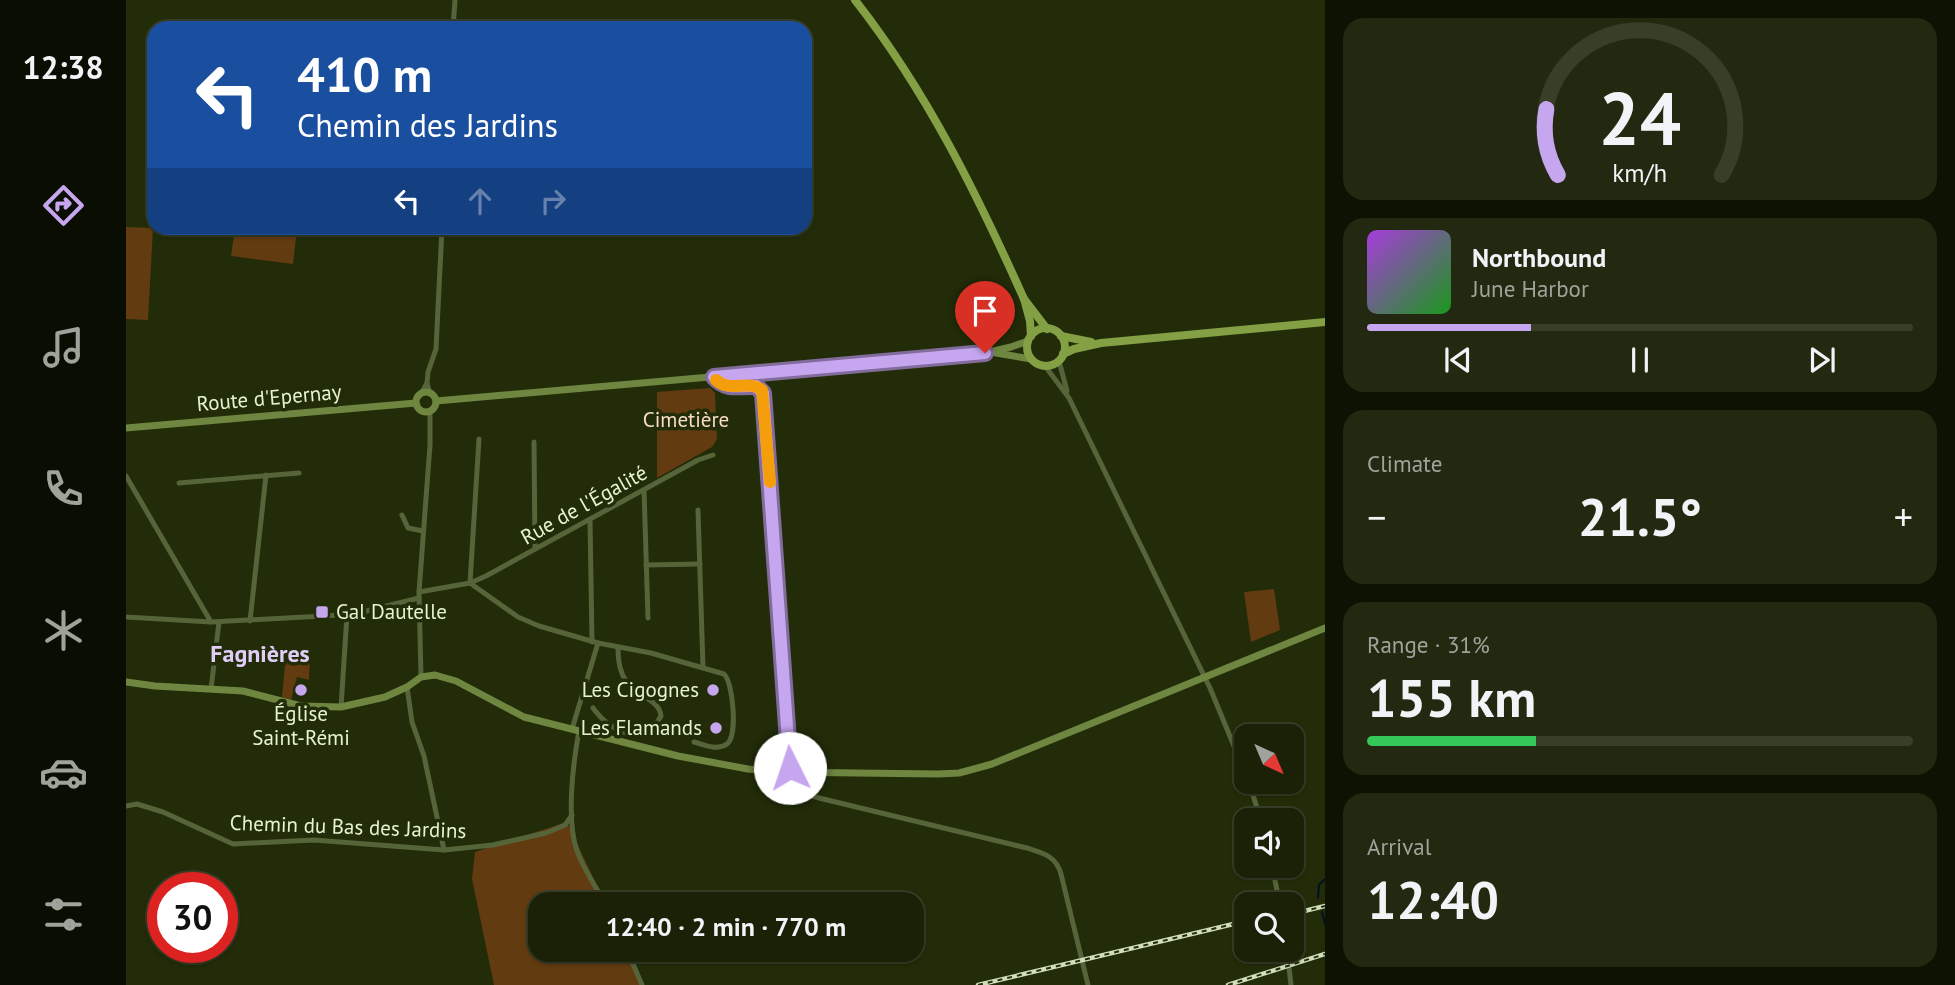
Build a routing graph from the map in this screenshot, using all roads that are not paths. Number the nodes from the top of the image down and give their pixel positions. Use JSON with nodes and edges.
{"nodes":[{"id":1,"x":455,"y":0,"type":"edge"},
{"id":2,"x":855,"y":0,"type":"edge"},
{"id":3,"x":454,"y":21,"type":"edge"},
{"id":4,"x":442,"y":235,"type":"edge"},
{"id":5,"x":1024,"y":299,"type":"junction"},
{"id":6,"x":1325,"y":322,"type":"edge"},
{"id":7,"x":1046,"y":328,"type":"junction"},
{"id":8,"x":1061,"y":336,"type":"junction"},
{"id":9,"x":1030,"y":338,"type":"junction"},
{"id":10,"x":1101,"y":343,"type":"junction"},
{"id":11,"x":985,"y":353,"type":"junction"},
{"id":12,"x":1061,"y":358,"type":"junction"},
{"id":13,"x":1031,"y":359,"type":"junction"},
{"id":14,"x":1045,"y":366,"type":"junction"},
{"id":15,"x":714,"y":377,"type":"junction"},
{"id":16,"x":427,"y":383,"type":"junction"},
{"id":17,"x":421,"y":394,"type":"junction"},
{"id":18,"x":430,"y":394,"type":"junction"},
{"id":19,"x":1069,"y":398,"type":"junction"},
{"id":20,"x":436,"y":401,"type":"junction"},
{"id":21,"x":416,"y":403,"type":"junction"},
{"id":22,"x":430,"y":412,"type":"junction"},
{"id":23,"x":126,"y":428,"type":"edge"},
{"id":24,"x":479,"y":439,"type":"dead end"},
{"id":25,"x":534,"y":442,"type":"dead end"},
{"id":26,"x":713,"y":455,"type":"dead end"},
{"id":27,"x":299,"y":473,"type":"dead end"},
{"id":28,"x":266,"y":475,"type":"junction"},
{"id":29,"x":126,"y":476,"type":"edge"},
{"id":30,"x":179,"y":483,"type":"dead end"},
{"id":31,"x":128,"y":485,"type":"edge"},
{"id":32,"x":644,"y":490,"type":"junction"},
{"id":33,"x":698,"y":510,"type":"dead end"},
{"id":34,"x":402,"y":515,"type":"dead end"},
{"id":35,"x":590,"y":520,"type":"junction"},
{"id":36,"x":424,"y":531,"type":"junction"},
{"id":37,"x":535,"y":549,"type":"junction"},
{"id":38,"x":700,"y":564,"type":"junction"},
{"id":39,"x":646,"y":565,"type":"junction"},
{"id":40,"x":470,"y":583,"type":"junction"},
{"id":41,"x":419,"y":595,"type":"junction"},
{"id":42,"x":347,"y":615,"type":"junction"},
{"id":43,"x":126,"y":617,"type":"edge"},
{"id":44,"x":648,"y":618,"type":"dead end"},
{"id":45,"x":250,"y":621,"type":"junction"},
{"id":46,"x":211,"y":622,"type":"junction"},
{"id":47,"x":219,"y":622,"type":"junction"},
{"id":48,"x":1325,"y":628,"type":"edge"},
{"id":49,"x":595,"y":643,"type":"junction"},
{"id":50,"x":618,"y":648,"type":"junction"},
{"id":51,"x":703,"y":668,"type":"junction"},
{"id":52,"x":421,"y":677,"type":"junction"},
{"id":53,"x":126,"y":682,"type":"edge"},
{"id":54,"x":407,"y":687,"type":"junction"},
{"id":55,"x":211,"y":689,"type":"junction"},
{"id":56,"x":341,"y":707,"type":"junction"},
{"id":57,"x":593,"y":708,"type":"dead end"},
{"id":58,"x":576,"y":730,"type":"junction"},
{"id":59,"x":694,"y":742,"type":"dead end"},
{"id":60,"x":1234,"y":746,"type":"edge"},
{"id":61,"x":760,"y":771,"type":"junction"},
{"id":62,"x":791,"y":772,"type":"junction"},
{"id":63,"x":126,"y":806,"type":"edge"},
{"id":64,"x":572,"y":815,"type":"junction"},
{"id":65,"x":444,"y":850,"type":"junction"},
{"id":66,"x":599,"y":892,"type":"edge"},
{"id":67,"x":632,"y":962,"type":"edge"},
{"id":68,"x":1288,"y":962,"type":"edge"},
{"id":69,"x":642,"y":985,"type":"edge"},
{"id":70,"x":1088,"y":985,"type":"edge"},
{"id":71,"x":1291,"y":985,"type":"edge"}],
"edges":[{"from":1,"to":3,"type":"street"},
{"from":2,"to":5,"type":"main road"},
{"from":4,"to":16,"type":"street"},
{"from":5,"to":7,"type":"main road"},
{"from":5,"to":9,"type":"main road"},
{"from":6,"to":10,"type":"main road"},
{"from":7,"to":8,"type":"main road"},
{"from":7,"to":9,"type":"main road"},
{"from":8,"to":10,"type":"main road"},
{"from":8,"to":12,"type":"main road"},
{"from":9,"to":11,"type":"street"},
{"from":9,"to":13,"type":"main road"},
{"from":10,"to":12,"type":"main road"},
{"from":11,"to":13,"type":"street"},
{"from":11,"to":15,"type":"street"},
{"from":12,"to":14,"type":"main road"},
{"from":12,"to":19,"type":"street"},
{"from":13,"to":14,"type":"main road"},
{"from":14,"to":19,"type":"street"},
{"from":15,"to":20,"type":"street"},
{"from":15,"to":62,"type":"street"},
{"from":16,"to":17,"type":"street"},
{"from":16,"to":18,"type":"street"},
{"from":17,"to":18,"type":"street"},
{"from":17,"to":21,"type":"street"},
{"from":18,"to":20,"type":"street"},
{"from":19,"to":60,"type":"street"},
{"from":20,"to":22,"type":"street"},
{"from":21,"to":22,"type":"street"},
{"from":21,"to":23,"type":"street","name":"Route d'Epernay"},
{"from":22,"to":36,"type":"street"},
{"from":24,"to":40,"type":"street"},
{"from":25,"to":37,"type":"street"},
{"from":26,"to":32,"type":"street","name":"Rue de l'Égalité"},
{"from":27,"to":28,"type":"street"},
{"from":28,"to":30,"type":"street"},
{"from":28,"to":45,"type":"street"},
{"from":29,"to":31,"type":"street"},
{"from":31,"to":46,"type":"street"},
{"from":32,"to":35,"type":"street","name":"Rue de l'Égalité"},
{"from":32,"to":39,"type":"street"},
{"from":33,"to":38,"type":"street"},
{"from":34,"to":36,"type":"street"},
{"from":35,"to":37,"type":"street","name":"Rue de l'Égalité"},
{"from":35,"to":49,"type":"street"},
{"from":36,"to":41,"type":"street"},
{"from":37,"to":40,"type":"street","name":"Rue de l'Égalité"},
{"from":38,"to":39,"type":"street"},
{"from":38,"to":51,"type":"street"},
{"from":39,"to":44,"type":"street"},
{"from":40,"to":41,"type":"street","name":"Rue de l'Égalité"},
{"from":40,"to":49,"type":"street"},
{"from":41,"to":42,"type":"street","name":"Rue de l'Égalité"},
{"from":41,"to":52,"type":"street"},
{"from":42,"to":45,"type":"street","name":"Rue de l'Égalité"},
{"from":42,"to":56,"type":"street"},
{"from":43,"to":46,"type":"street","name":"Rue de l'Égalité"},
{"from":45,"to":47,"type":"street","name":"Rue de l'Égalité"},
{"from":46,"to":47,"type":"street","name":"Rue de l'Égalité"},
{"from":47,"to":55,"type":"street"},
{"from":48,"to":62,"type":"street"},
{"from":49,"to":50,"type":"street"},
{"from":49,"to":58,"type":"street"},
{"from":50,"to":51,"type":"street"},
{"from":50,"to":57,"type":"street"},
{"from":51,"to":59,"type":"street"},
{"from":52,"to":54,"type":"street"},
{"from":52,"to":58,"type":"street"},
{"from":53,"to":55,"type":"street"},
{"from":54,"to":56,"type":"street"},
{"from":54,"to":65,"type":"street"},
{"from":55,"to":56,"type":"street"},
{"from":58,"to":61,"type":"street"},
{"from":58,"to":64,"type":"street"},
{"from":61,"to":62,"type":"street"},
{"from":61,"to":70,"type":"street"},
{"from":63,"to":65,"type":"street","name":"Chemin du Bas des Jardins"},
{"from":64,"to":65,"type":"street","name":"Chemin du Bas des Jardins"},
{"from":64,"to":66,"type":"street"},
{"from":67,"to":69,"type":"street"},
{"from":68,"to":71,"type":"street"}]}
